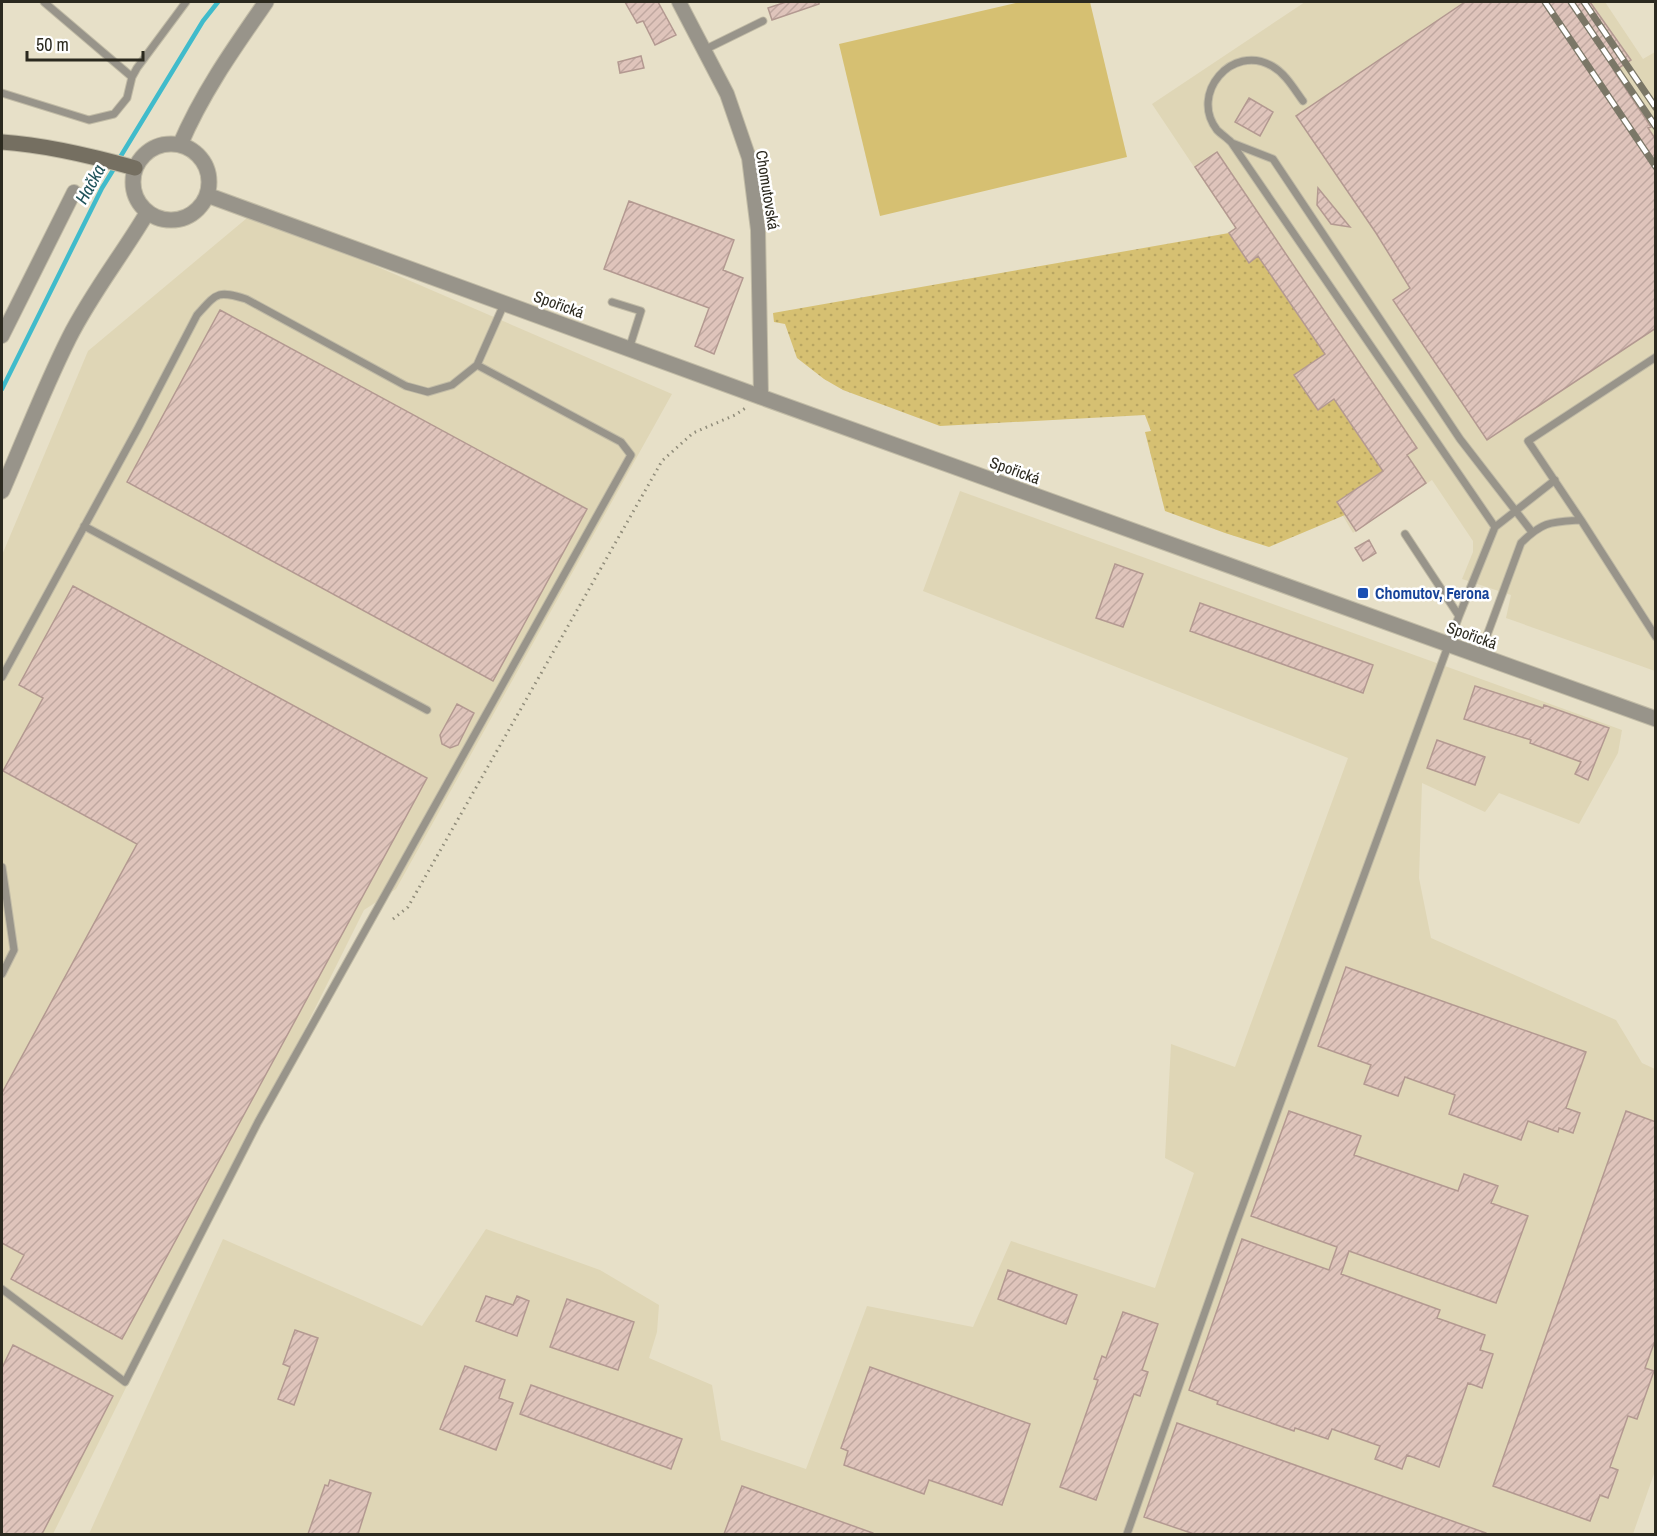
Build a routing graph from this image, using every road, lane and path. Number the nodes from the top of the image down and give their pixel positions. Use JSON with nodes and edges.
{"nodes":[{"id":1,"x":44,"y":2,"type":"edge"},
{"id":2,"x":186,"y":2,"type":"edge"},
{"id":3,"x":266,"y":2,"type":"edge"},
{"id":4,"x":679,"y":2,"type":"edge"},
{"id":5,"x":764,"y":21,"type":"dead end"},
{"id":6,"x":704,"y":50,"type":"junction"},
{"id":7,"x":132,"y":77,"type":"junction"},
{"id":8,"x":2,"y":93,"type":"edge"},
{"id":9,"x":1303,"y":101,"type":"dead end"},
{"id":10,"x":2,"y":142,"type":"edge"},
{"id":11,"x":1231,"y":142,"type":"junction"},
{"id":12,"x":180,"y":145,"type":"junction"},
{"id":13,"x":133,"y":167,"type":"junction"},
{"id":14,"x":74,"y":192,"type":"dead end"},
{"id":15,"x":207,"y":195,"type":"junction"},
{"id":16,"x":147,"y":213,"type":"junction"},
{"id":17,"x":612,"y":302,"type":"dead end"},
{"id":18,"x":504,"y":304,"type":"junction"},
{"id":19,"x":2,"y":336,"type":"edge"},
{"id":20,"x":629,"y":349,"type":"junction"},
{"id":21,"x":1656,"y":357,"type":"edge"},
{"id":22,"x":477,"y":365,"type":"junction"},
{"id":23,"x":761,"y":397,"type":"junction"},
{"id":24,"x":1555,"y":480,"type":"junction"},
{"id":25,"x":2,"y":491,"type":"edge"},
{"id":26,"x":1517,"y":510,"type":"junction"},
{"id":27,"x":1581,"y":520,"type":"junction"},
{"id":28,"x":84,"y":526,"type":"junction"},
{"id":29,"x":1495,"y":527,"type":"junction"},
{"id":30,"x":1532,"y":532,"type":"junction"},
{"id":31,"x":1405,"y":534,"type":"dead end"},
{"id":32,"x":1459,"y":616,"type":"junction"},
{"id":33,"x":1656,"y":637,"type":"edge"},
{"id":34,"x":1448,"y":645,"type":"junction"},
{"id":35,"x":1479,"y":657,"type":"junction"},
{"id":36,"x":2,"y":677,"type":"edge"},
{"id":37,"x":427,"y":710,"type":"dead end"},
{"id":38,"x":1656,"y":719,"type":"edge"},
{"id":39,"x":2,"y":867,"type":"edge"},
{"id":40,"x":393,"y":919,"type":"dead end"},
{"id":41,"x":2,"y":975,"type":"edge"},
{"id":42,"x":2,"y":1289,"type":"edge"},
{"id":43,"x":1127,"y":1534,"type":"edge"}],
"edges":[{"from":1,"to":7,"type":"lane"},
{"from":2,"to":7,"type":"lane"},
{"from":3,"to":12,"type":"street"},
{"from":4,"to":6,"type":"street","name":"Chomutovská"},
{"from":5,"to":6,"type":"lane"},
{"from":6,"to":23,"type":"street","name":"Chomutovská"},
{"from":7,"to":8,"type":"lane"},
{"from":9,"to":11,"type":"lane"},
{"from":10,"to":13,"type":"main road"},
{"from":11,"to":26,"type":"lane"},
{"from":11,"to":29,"type":"lane"},
{"from":12,"to":13,"type":"street"},
{"from":12,"to":15,"type":"street"},
{"from":13,"to":16,"type":"street"},
{"from":14,"to":19,"type":"street"},
{"from":15,"to":16,"type":"street"},
{"from":15,"to":18,"type":"street","name":"Spořická"},
{"from":16,"to":25,"type":"street"},
{"from":17,"to":20,"type":"lane"},
{"from":18,"to":20,"type":"street","name":"Spořická"},
{"from":18,"to":22,"type":"lane"},
{"from":20,"to":23,"type":"street","name":"Spořická"},
{"from":21,"to":24,"type":"lane"},
{"from":22,"to":28,"type":"lane"},
{"from":22,"to":42,"type":"lane"},
{"from":23,"to":34,"type":"street","name":"Spořická"},
{"from":23,"to":40,"type":"path"},
{"from":24,"to":26,"type":"lane"},
{"from":24,"to":27,"type":"lane"},
{"from":26,"to":29,"type":"lane"},
{"from":26,"to":30,"type":"lane"},
{"from":27,"to":30,"type":"lane"},
{"from":27,"to":33,"type":"lane"},
{"from":28,"to":36,"type":"lane"},
{"from":28,"to":37,"type":"lane"},
{"from":29,"to":32,"type":"lane"},
{"from":30,"to":35,"type":"lane"},
{"from":31,"to":32,"type":"lane"},
{"from":32,"to":34,"type":"lane"},
{"from":34,"to":35,"type":"street","name":"Spořická"},
{"from":34,"to":43,"type":"lane"},
{"from":35,"to":38,"type":"street","name":"Spořická"},
{"from":39,"to":41,"type":"lane"}]}
